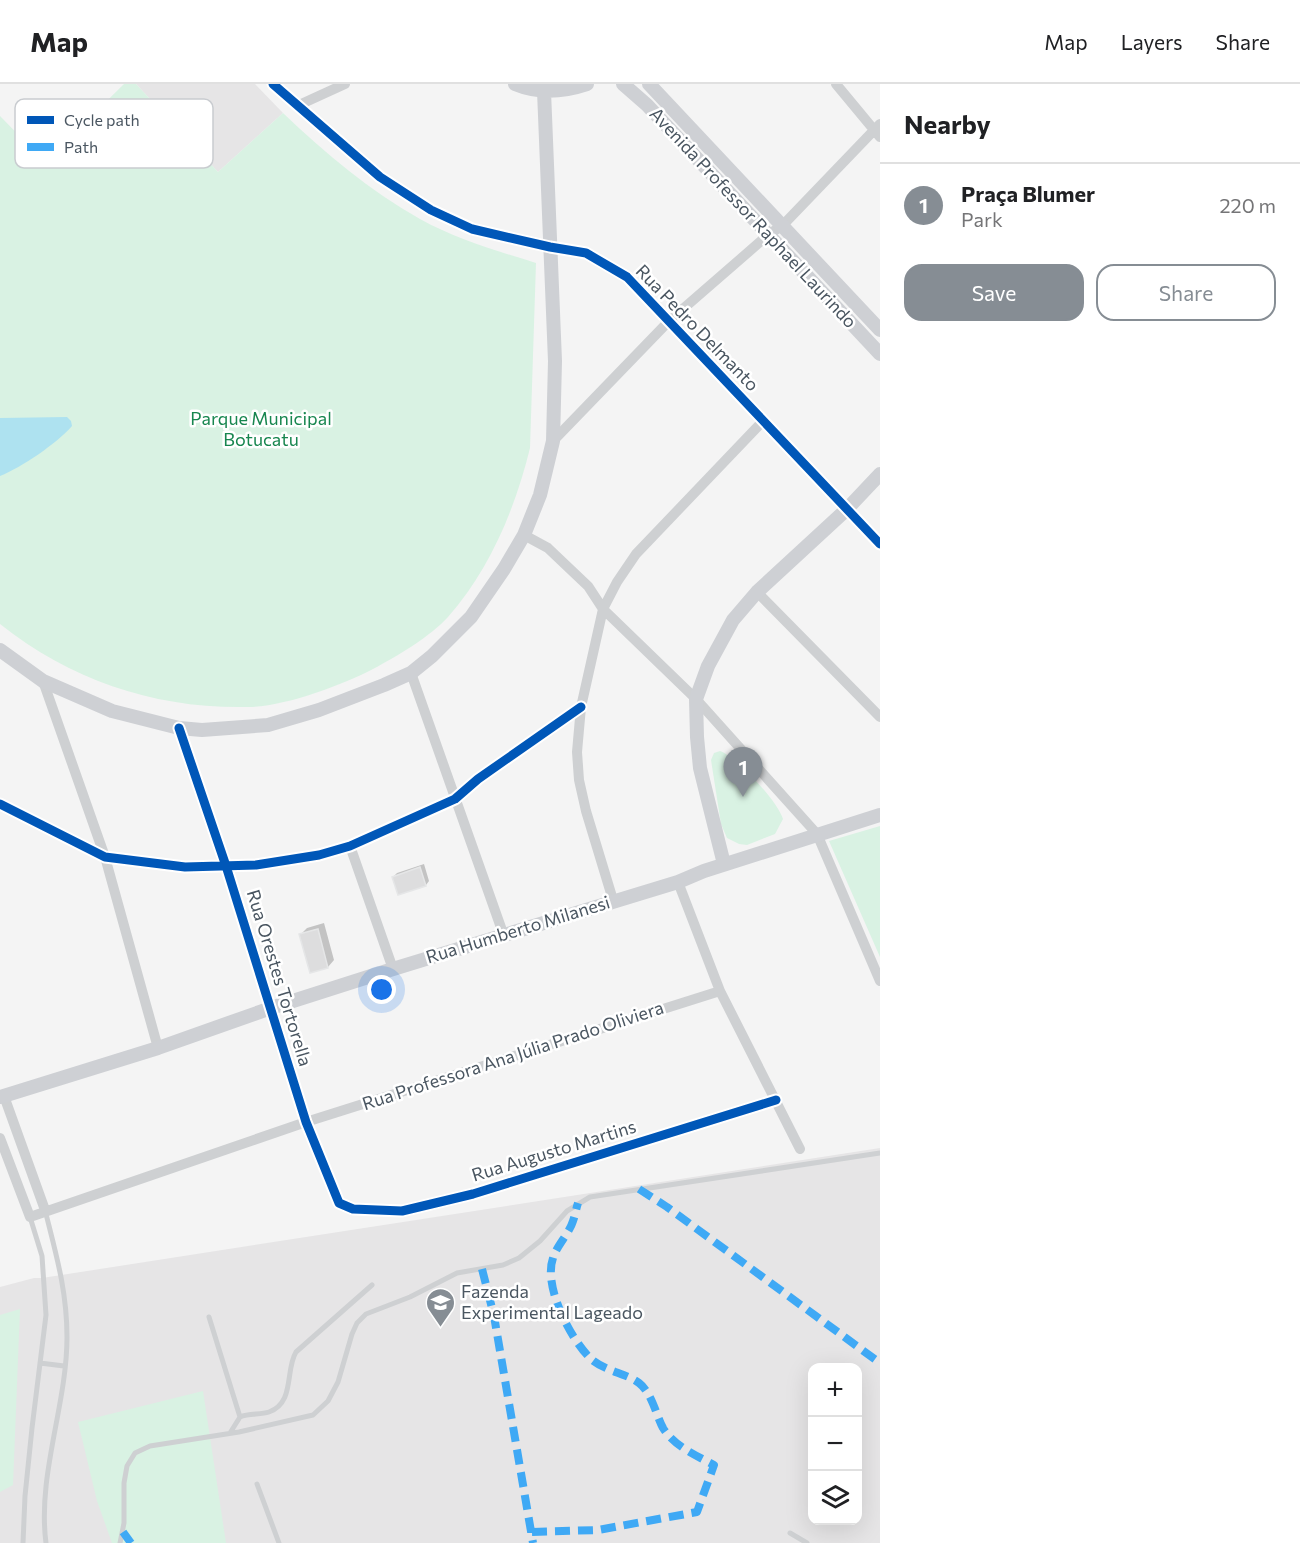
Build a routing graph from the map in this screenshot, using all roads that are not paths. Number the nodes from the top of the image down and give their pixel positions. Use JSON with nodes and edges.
{"nodes":[{"id":1,"x":273,"y":84,"type":"edge"},
{"id":2,"x":345,"y":84,"type":"edge"},
{"id":3,"x":515,"y":84,"type":"edge"},
{"id":4,"x":587,"y":84,"type":"edge"},
{"id":5,"x":623,"y":84,"type":"edge"},
{"id":6,"x":649,"y":84,"type":"edge"},
{"id":7,"x":836,"y":84,"type":"edge"},
{"id":8,"x":322,"y":89,"type":"edge"},
{"id":9,"x":544,"y":91,"type":"junction"},
{"id":10,"x":299,"y":105,"type":"junction"},
{"id":11,"x":878,"y":130,"type":"edge"},
{"id":12,"x":783,"y":225,"type":"junction"},
{"id":13,"x":768,"y":235,"type":"junction"},
{"id":14,"x":550,"y":247,"type":"junction"},
{"id":15,"x":669,"y":321,"type":"junction"},
{"id":16,"x":880,"y":330,"type":"edge"},
{"id":17,"x":880,"y":354,"type":"edge"},
{"id":18,"x":764,"y":420,"type":"junction"},
{"id":19,"x":553,"y":441,"type":"junction"},
{"id":20,"x":880,"y":474,"type":"edge"},
{"id":21,"x":847,"y":509,"type":"junction"},
{"id":22,"x":524,"y":535,"type":"junction"},
{"id":23,"x":880,"y":544,"type":"edge"},
{"id":24,"x":757,"y":592,"type":"junction"},
{"id":25,"x":603,"y":609,"type":"junction"},
{"id":26,"x":0,"y":650,"type":"edge"},
{"id":27,"x":411,"y":673,"type":"junction"},
{"id":28,"x":43,"y":681,"type":"junction"},
{"id":29,"x":696,"y":699,"type":"junction"},
{"id":30,"x":581,"y":707,"type":"junction"},
{"id":31,"x":880,"y":717,"type":"edge"},
{"id":32,"x":179,"y":728,"type":"junction"},
{"id":33,"x":455,"y":799,"type":"junction"},
{"id":34,"x":0,"y":804,"type":"edge"},
{"id":35,"x":880,"y":815,"type":"edge"},
{"id":36,"x":817,"y":834,"type":"junction"},
{"id":37,"x":350,"y":846,"type":"junction"},
{"id":38,"x":105,"y":857,"type":"junction"},
{"id":39,"x":724,"y":864,"type":"junction"},
{"id":40,"x":226,"y":866,"type":"junction"},
{"id":41,"x":678,"y":882,"type":"junction"},
{"id":42,"x":613,"y":900,"type":"junction"},
{"id":43,"x":504,"y":936,"type":"junction"},
{"id":44,"x":393,"y":969,"type":"junction"},
{"id":45,"x":880,"y":981,"type":"edge"},
{"id":46,"x":720,"y":990,"type":"junction"},
{"id":47,"x":271,"y":1008,"type":"junction"},
{"id":48,"x":158,"y":1048,"type":"junction"},
{"id":49,"x":1,"y":1093,"type":"edge"},
{"id":50,"x":776,"y":1100,"type":"junction"},
{"id":51,"x":306,"y":1122,"type":"junction"},
{"id":52,"x":0,"y":1138,"type":"edge"},
{"id":53,"x":800,"y":1149,"type":"dead end"},
{"id":54,"x":880,"y":1153,"type":"edge"},
{"id":55,"x":339,"y":1203,"type":"joint"},
{"id":56,"x":45,"y":1210,"type":"junction"},
{"id":57,"x":30,"y":1216,"type":"junction"},
{"id":58,"x":372,"y":1285,"type":"dead end"},
{"id":59,"x":209,"y":1317,"type":"dead end"},
{"id":60,"x":40,"y":1363,"type":"junction"},
{"id":61,"x":64,"y":1366,"type":"junction"},
{"id":62,"x":240,"y":1417,"type":"junction"},
{"id":63,"x":230,"y":1433,"type":"junction"},
{"id":64,"x":257,"y":1484,"type":"dead end"},
{"id":65,"x":790,"y":1533,"type":"dead end"},
{"id":66,"x":23,"y":1543,"type":"edge"},
{"id":67,"x":46,"y":1543,"type":"edge"},
{"id":68,"x":120,"y":1543,"type":"edge"},
{"id":69,"x":279,"y":1543,"type":"edge"},
{"id":70,"x":807,"y":1543,"type":"edge"}],
"edges":[{"from":1,"to":10,"type":"street","name":"Rua Pedro Delmanto"},
{"from":2,"to":8,"type":"street"},
{"from":3,"to":9,"type":"main road"},
{"from":4,"to":9,"type":"main road"},
{"from":5,"to":13,"type":"main road","name":"Avenida Professor Raphael Laurindo"},
{"from":6,"to":12,"type":"main road","name":"Avenida Professor Raphael Laurindo"},
{"from":7,"to":11,"type":"street"},
{"from":8,"to":10,"type":"street"},
{"from":9,"to":14,"type":"main road"},
{"from":10,"to":14,"type":"street","name":"Rua Pedro Delmanto"},
{"from":11,"to":12,"type":"street"},
{"from":12,"to":13,"type":"street"},
{"from":12,"to":16,"type":"main road","name":"Avenida Professor Raphael Laurindo"},
{"from":13,"to":15,"type":"street"},
{"from":13,"to":17,"type":"main road","name":"Avenida Professor Raphael Laurindo"},
{"from":14,"to":15,"type":"street","name":"Rua Pedro Delmanto"},
{"from":14,"to":19,"type":"main road"},
{"from":15,"to":18,"type":"street","name":"Rua Pedro Delmanto"},
{"from":15,"to":19,"type":"street"},
{"from":18,"to":21,"type":"street","name":"Rua Pedro Delmanto"},
{"from":18,"to":25,"type":"street"},
{"from":19,"to":22,"type":"main road"},
{"from":20,"to":21,"type":"main road"},
{"from":21,"to":23,"type":"street","name":"Rua Pedro Delmanto"},
{"from":21,"to":24,"type":"main road"},
{"from":22,"to":25,"type":"street"},
{"from":22,"to":27,"type":"main road"},
{"from":24,"to":29,"type":"main road"},
{"from":24,"to":31,"type":"street"},
{"from":25,"to":29,"type":"street"},
{"from":25,"to":30,"type":"street"},
{"from":26,"to":28,"type":"main road"},
{"from":27,"to":32,"type":"main road"},
{"from":27,"to":33,"type":"street"},
{"from":28,"to":32,"type":"main road"},
{"from":28,"to":38,"type":"street"},
{"from":29,"to":36,"type":"street"},
{"from":29,"to":39,"type":"main road"},
{"from":30,"to":33,"type":"street"},
{"from":30,"to":42,"type":"street"},
{"from":32,"to":40,"type":"street","name":"Rua Orestes Tortorella"},
{"from":33,"to":37,"type":"street"},
{"from":33,"to":43,"type":"street"},
{"from":34,"to":38,"type":"street"},
{"from":35,"to":36,"type":"main road","name":"Rua Humberto Milanesi"},
{"from":36,"to":39,"type":"main road","name":"Rua Humberto Milanesi"},
{"from":36,"to":45,"type":"street"},
{"from":37,"to":40,"type":"street"},
{"from":37,"to":44,"type":"street"},
{"from":38,"to":40,"type":"street"},
{"from":38,"to":48,"type":"street"},
{"from":39,"to":41,"type":"main road","name":"Rua Humberto Milanesi"},
{"from":40,"to":47,"type":"street","name":"Rua Orestes Tortorella"},
{"from":41,"to":42,"type":"main road","name":"Rua Humberto Milanesi"},
{"from":41,"to":46,"type":"street"},
{"from":42,"to":43,"type":"main road","name":"Rua Humberto Milanesi"},
{"from":43,"to":44,"type":"main road","name":"Rua Humberto Milanesi"},
{"from":44,"to":47,"type":"main road","name":"Rua Humberto Milanesi"},
{"from":46,"to":50,"type":"street"},
{"from":46,"to":51,"type":"street","name":"Rua Professora Ana Júlia Prado Oliviera"},
{"from":47,"to":48,"type":"main road","name":"Rua Humberto Milanesi"},
{"from":47,"to":51,"type":"street","name":"Rua Orestes Tortorella"},
{"from":48,"to":49,"type":"main road","name":"Rua Humberto Milanesi"},
{"from":49,"to":56,"type":"street"},
{"from":50,"to":53,"type":"street"},
{"from":50,"to":55,"type":"street","name":"Rua Augusto Martins"},
{"from":51,"to":55,"type":"street","name":"Rua Orestes Tortorella"},
{"from":51,"to":56,"type":"street","name":"Rua Professora Ana Júlia Prado Oliviera"},
{"from":52,"to":57,"type":"street"},
{"from":54,"to":63,"type":"lane"},
{"from":56,"to":57,"type":"street","name":"Rua Professora Ana Júlia Prado Oliviera"},
{"from":56,"to":61,"type":"lane"},
{"from":57,"to":60,"type":"lane"},
{"from":58,"to":62,"type":"lane"},
{"from":59,"to":62,"type":"lane"},
{"from":60,"to":61,"type":"lane"},
{"from":60,"to":66,"type":"lane"},
{"from":61,"to":67,"type":"lane"},
{"from":62,"to":63,"type":"lane"},
{"from":63,"to":68,"type":"lane"},
{"from":64,"to":69,"type":"lane"},
{"from":65,"to":70,"type":"lane"}]}
